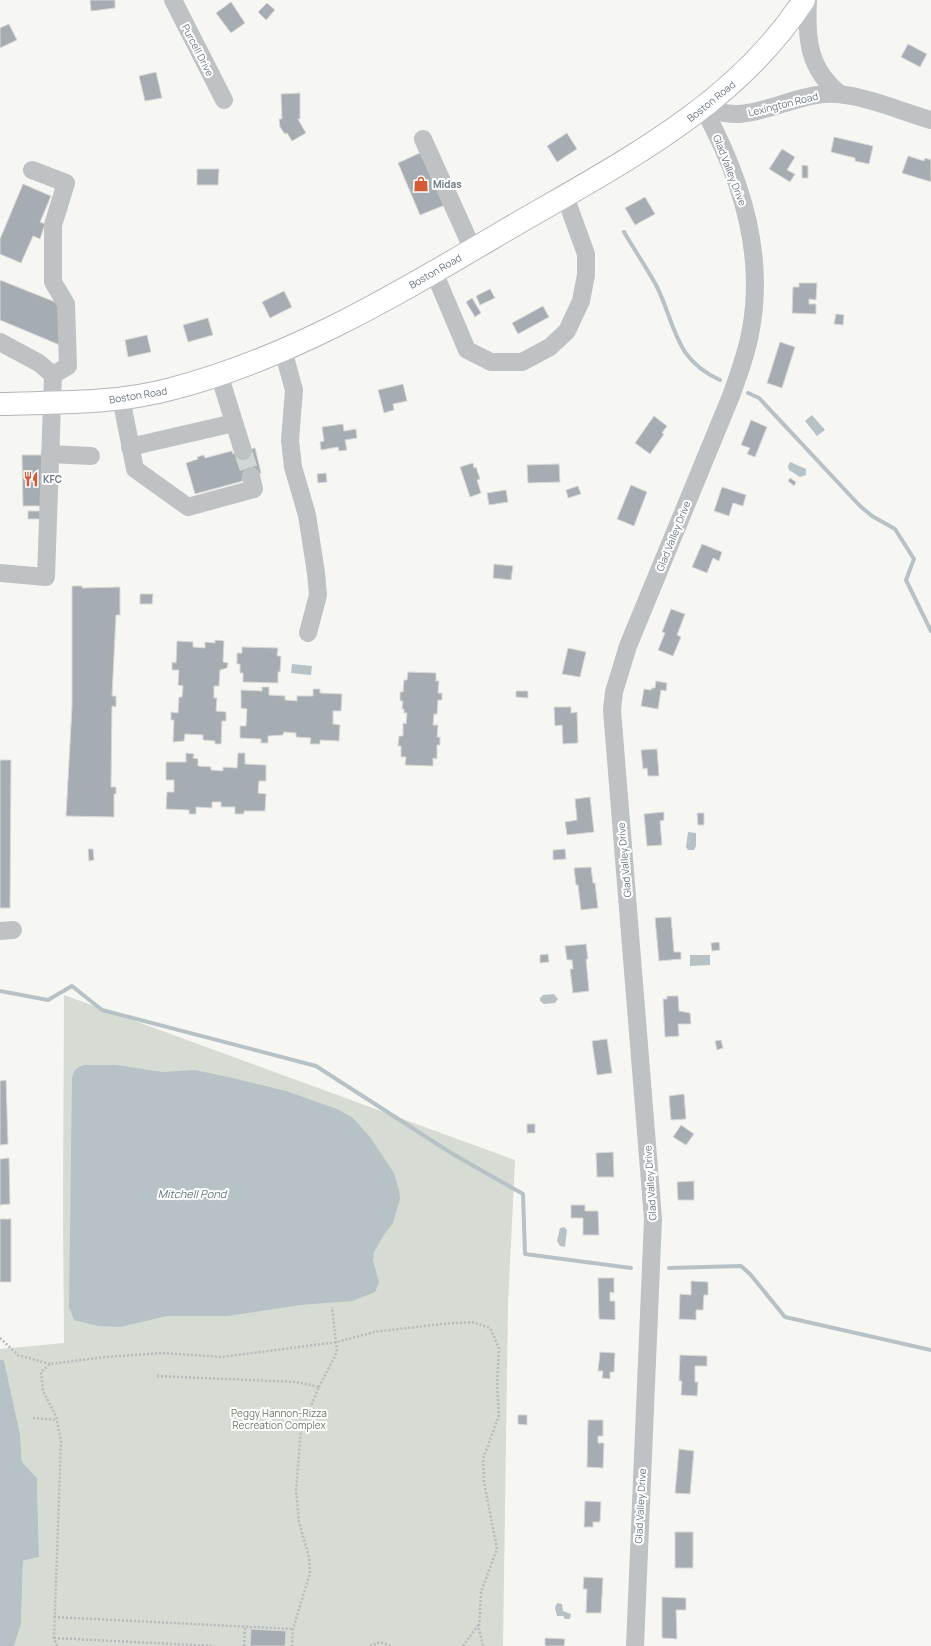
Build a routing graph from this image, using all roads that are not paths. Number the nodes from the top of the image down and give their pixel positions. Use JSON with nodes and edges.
{"nodes":[{"id":1,"x":173,"y":0,"type":"edge"},
{"id":2,"x":804,"y":0,"type":"edge"},
{"id":3,"x":808,"y":0,"type":"edge"},
{"id":4,"x":840,"y":94,"type":"junction"},
{"id":5,"x":224,"y":100,"type":"dead end"},
{"id":6,"x":703,"y":108,"type":"junction"},
{"id":7,"x":931,"y":120,"type":"edge"},
{"id":8,"x":423,"y":138,"type":"dead end"},
{"id":9,"x":32,"y":170,"type":"dead end"},
{"id":10,"x":565,"y":196,"type":"junction"},
{"id":11,"x":473,"y":250,"type":"junction"},
{"id":12,"x":434,"y":272,"type":"junction"},
{"id":13,"x":0,"y":342,"type":"edge"},
{"id":14,"x":283,"y":350,"type":"junction"},
{"id":15,"x":219,"y":374,"type":"junction"},
{"id":16,"x":53,"y":375,"type":"junction"},
{"id":17,"x":121,"y":398,"type":"junction"},
{"id":18,"x":52,"y":402,"type":"junction"},
{"id":19,"x":0,"y":404,"type":"edge"},
{"id":20,"x":234,"y":423,"type":"junction"},
{"id":21,"x":130,"y":447,"type":"junction"},
{"id":22,"x":243,"y":451,"type":"tunnel mouth"},
{"id":23,"x":50,"y":454,"type":"junction"},
{"id":24,"x":91,"y":456,"type":"dead end"},
{"id":25,"x":251,"y":476,"type":"tunnel mouth"},
{"id":26,"x":0,"y":573,"type":"edge"},
{"id":27,"x":308,"y":633,"type":"dead end"},
{"id":28,"x":635,"y":1646,"type":"edge"}],
"edges":[{"from":1,"to":5,"type":"street","name":"Purcell Drive"},
{"from":2,"to":6,"type":"main road","name":"Boston Road"},
{"from":3,"to":4,"type":"street"},
{"from":4,"to":6,"type":"street","name":"Lexington Road"},
{"from":4,"to":7,"type":"street","name":"Lexington Road"},
{"from":6,"to":10,"type":"main road","name":"Boston Road"},
{"from":6,"to":28,"type":"street","name":"Glad Valley Drive"},
{"from":8,"to":11,"type":"street"},
{"from":9,"to":16,"type":"street"},
{"from":10,"to":11,"type":"main road","name":"Boston Road"},
{"from":10,"to":12,"type":"street"},
{"from":11,"to":12,"type":"main road","name":"Boston Road"},
{"from":12,"to":14,"type":"main road","name":"Boston Road"},
{"from":13,"to":16,"type":"street"},
{"from":14,"to":15,"type":"main road","name":"Boston Road"},
{"from":14,"to":27,"type":"street"},
{"from":15,"to":17,"type":"main road","name":"Boston Road"},
{"from":15,"to":20,"type":"street"},
{"from":16,"to":18,"type":"street"},
{"from":17,"to":18,"type":"main road","name":"Boston Road"},
{"from":17,"to":21,"type":"street"},
{"from":18,"to":19,"type":"main road","name":"Boston Road"},
{"from":18,"to":23,"type":"street"},
{"from":20,"to":21,"type":"street"},
{"from":20,"to":22,"type":"street"},
{"from":21,"to":25,"type":"street"},
{"from":23,"to":24,"type":"street"},
{"from":23,"to":26,"type":"street"}]}
